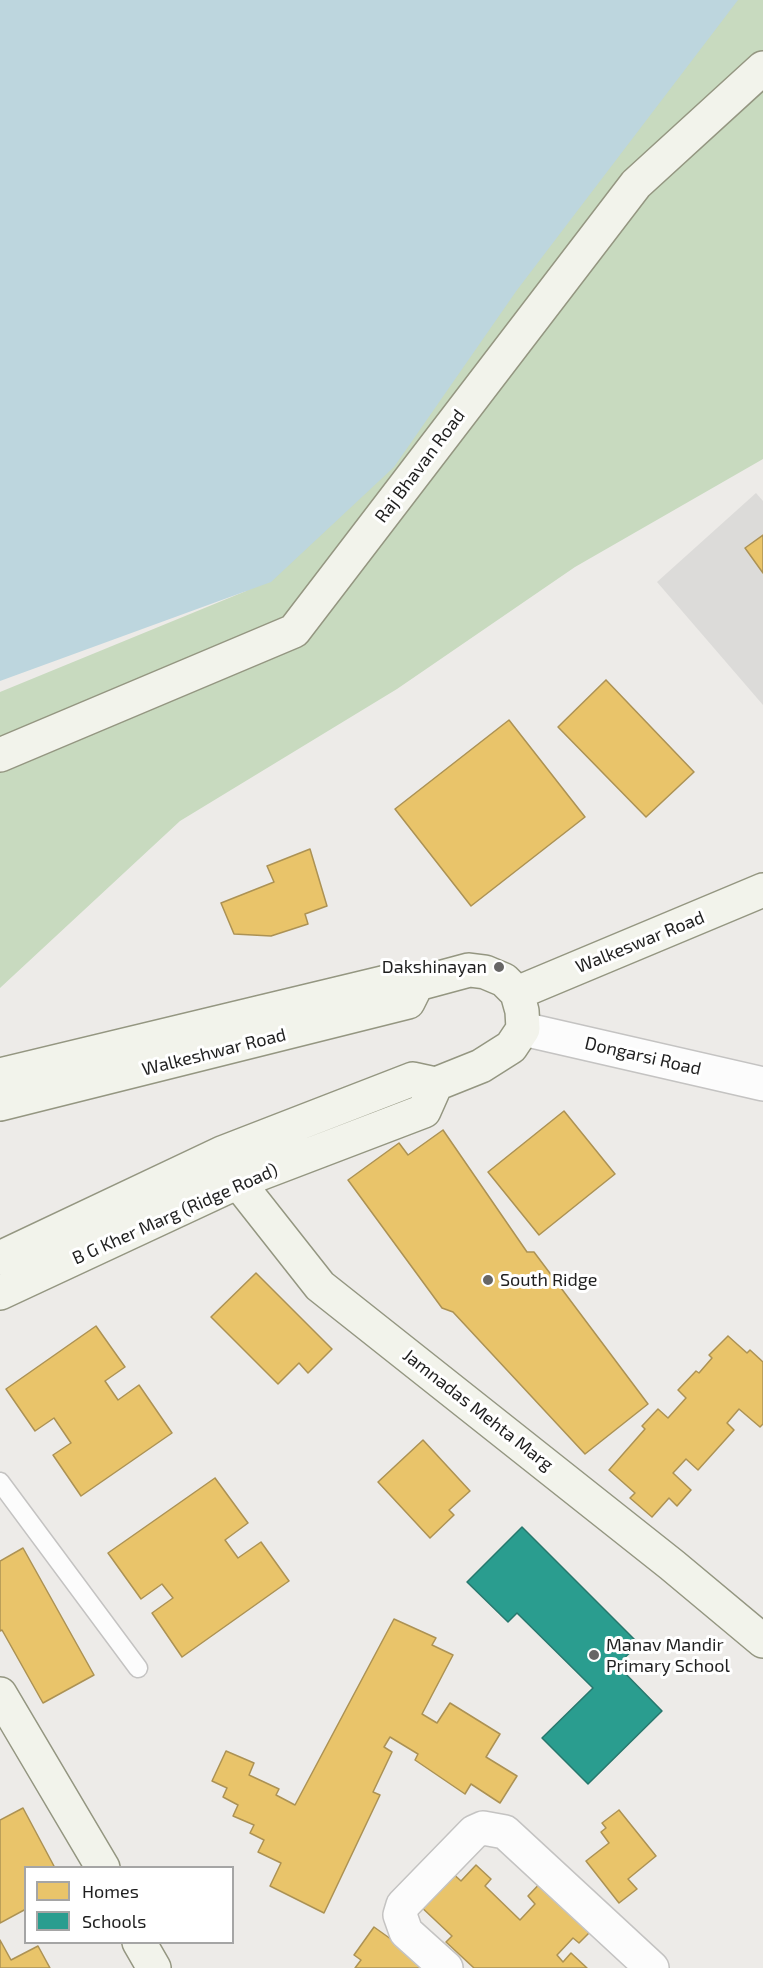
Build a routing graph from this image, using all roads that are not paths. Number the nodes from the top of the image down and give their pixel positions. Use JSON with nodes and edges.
{"nodes":[{"id":1,"x":763,"y":68,"type":"edge"},
{"id":2,"x":0,"y":755,"type":"edge"},
{"id":3,"x":763,"y":890,"type":"edge"},
{"id":4,"x":417,"y":984,"type":"junction"},
{"id":5,"x":517,"y":993,"type":"junction"},
{"id":6,"x":523,"y":1029,"type":"junction"},
{"id":7,"x":0,"y":1075,"type":"edge"},
{"id":8,"x":436,"y":1084,"type":"junction"},
{"id":9,"x":763,"y":1084,"type":"edge"},
{"id":10,"x":0,"y":1104,"type":"edge"},
{"id":11,"x":222,"y":1153,"type":"junction"},
{"id":12,"x":238,"y":1182,"type":"junction"},
{"id":13,"x":0,"y":1258,"type":"edge"},
{"id":14,"x":0,"y":1293,"type":"edge"},
{"id":15,"x":0,"y":1482,"type":"edge"},
{"id":16,"x":763,"y":1641,"type":"edge"},
{"id":17,"x":138,"y":1668,"type":"dead end"},
{"id":18,"x":0,"y":1694,"type":"edge"},
{"id":19,"x":102,"y":1866,"type":"edge"},
{"id":20,"x":140,"y":1944,"type":"edge"},
{"id":21,"x":154,"y":1968,"type":"edge"},
{"id":22,"x":446,"y":1968,"type":"edge"},
{"id":23,"x":652,"y":1968,"type":"edge"}],
"edges":[{"from":1,"to":2,"type":"main road","name":"Raj Bhavan Road"},
{"from":3,"to":5,"type":"main road","name":"Walkeswar Road"},
{"from":4,"to":5,"type":"main road","name":"Walkeshwar Road"},
{"from":4,"to":7,"type":"main road","name":"Walkeshwar Road"},
{"from":4,"to":10,"type":"main road","name":"Walkeshwar Road"},
{"from":5,"to":6,"type":"main road"},
{"from":6,"to":8,"type":"main road","name":"B G Kher Marg (Ridge Road)"},
{"from":6,"to":9,"type":"street","name":"Dongarsi Road"},
{"from":8,"to":11,"type":"main road","name":"B G Kher Marg (Ridge Road)"},
{"from":8,"to":12,"type":"main road","name":"B G Kher Marg (Ridge Road)"},
{"from":11,"to":12,"type":"main road","name":"Jamnadas Mehta Marg"},
{"from":11,"to":13,"type":"main road","name":"B G Kher Marg (Ridge Road)"},
{"from":12,"to":14,"type":"main road","name":"B G Kher Marg (Ridge Road)"},
{"from":12,"to":16,"type":"main road","name":"Jamnadas Mehta Marg"},
{"from":15,"to":17,"type":"lane"},
{"from":18,"to":19,"type":"main road"},
{"from":20,"to":21,"type":"main road"},
{"from":22,"to":23,"type":"street"}]}
